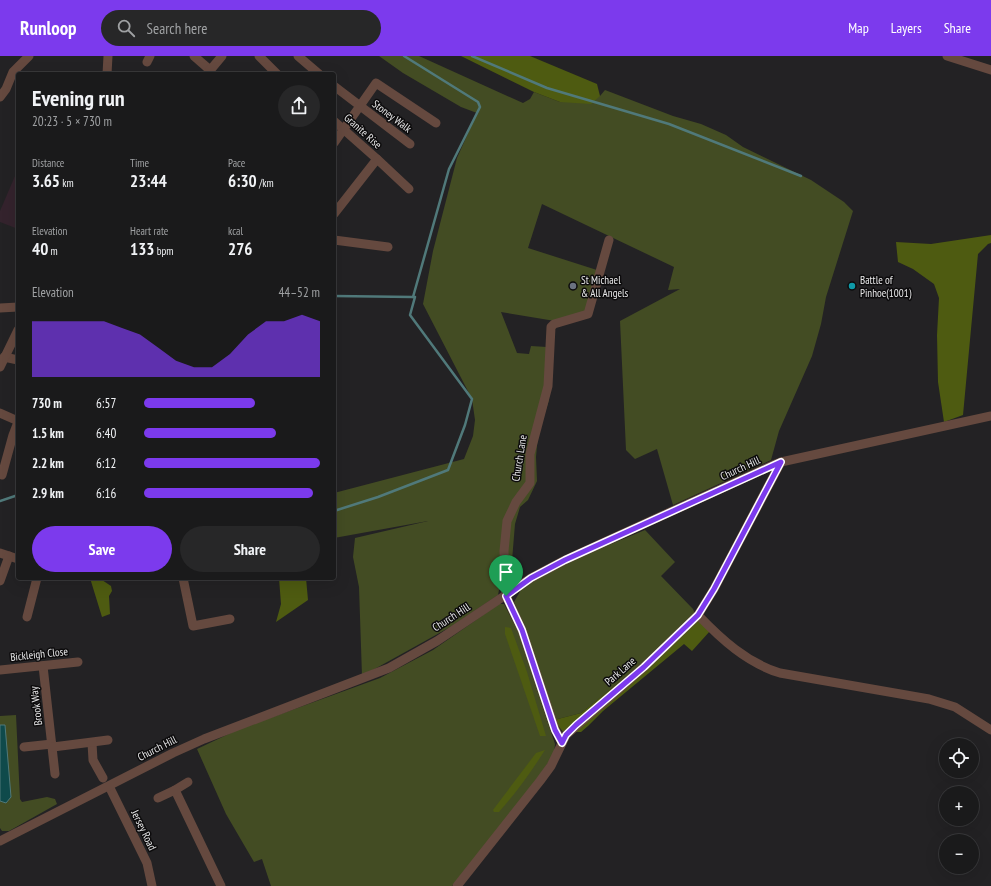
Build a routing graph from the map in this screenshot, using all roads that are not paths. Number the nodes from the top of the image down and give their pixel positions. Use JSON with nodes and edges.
{"nodes":[{"id":1,"x":28,"y":56,"type":"edge"},
{"id":2,"x":108,"y":56,"type":"edge"},
{"id":3,"x":194,"y":56,"type":"edge"},
{"id":4,"x":222,"y":56,"type":"edge"},
{"id":5,"x":259,"y":56,"type":"edge"},
{"id":6,"x":298,"y":56,"type":"edge"},
{"id":7,"x":947,"y":56,"type":"edge"},
{"id":8,"x":991,"y":70,"type":"edge"},
{"id":9,"x":107,"y":72,"type":"edge"},
{"id":10,"x":209,"y":72,"type":"edge"},
{"id":11,"x":275,"y":72,"type":"edge"},
{"id":12,"x":317,"y":72,"type":"edge"},
{"id":13,"x":336,"y":88,"type":"edge"},
{"id":14,"x":0,"y":97,"type":"edge"},
{"id":15,"x":360,"y":106,"type":"junction"},
{"id":16,"x":336,"y":123,"type":"edge"},
{"id":17,"x":436,"y":123,"type":"dead end"},
{"id":18,"x":344,"y":129,"type":"junction"},
{"id":19,"x":336,"y":140,"type":"edge"},
{"id":20,"x":410,"y":144,"type":"dead end"},
{"id":21,"x":377,"y":159,"type":"junction"},
{"id":22,"x":410,"y":189,"type":"dead end"},
{"id":23,"x":336,"y":211,"type":"edge"},
{"id":24,"x":336,"y":240,"type":"edge"},
{"id":25,"x":609,"y":240,"type":"dead end"},
{"id":26,"x":388,"y":247,"type":"dead end"},
{"id":27,"x":16,"y":307,"type":"edge"},
{"id":28,"x":0,"y":308,"type":"edge"},
{"id":29,"x":16,"y":334,"type":"edge"},
{"id":30,"x":4,"y":357,"type":"junction"},
{"id":31,"x":16,"y":360,"type":"edge"},
{"id":32,"x":0,"y":367,"type":"edge"},
{"id":33,"x":0,"y":413,"type":"edge"},
{"id":34,"x":991,"y":416,"type":"edge"},
{"id":35,"x":16,"y":421,"type":"edge"},
{"id":36,"x":16,"y":428,"type":"edge"},
{"id":37,"x":781,"y":462,"type":"junction"},
{"id":38,"x":2,"y":475,"type":"dead end"},
{"id":39,"x":0,"y":553,"type":"edge"},
{"id":40,"x":14,"y":558,"type":"edge"},
{"id":41,"x":36,"y":580,"type":"edge"},
{"id":42,"x":183,"y":580,"type":"edge"},
{"id":43,"x":0,"y":581,"type":"edge"},
{"id":44,"x":506,"y":596,"type":"junction"},
{"id":45,"x":698,"y":615,"type":"junction"},
{"id":46,"x":27,"y":617,"type":"dead end"},
{"id":47,"x":230,"y":619,"type":"dead end"},
{"id":48,"x":78,"y":662,"type":"dead end"},
{"id":49,"x":43,"y":666,"type":"junction"},
{"id":50,"x":2,"y":670,"type":"edge"},
{"id":51,"x":991,"y":730,"type":"edge"},
{"id":52,"x":108,"y":740,"type":"dead end"},
{"id":53,"x":92,"y":743,"type":"junction"},
{"id":54,"x":562,"y":743,"type":"junction"},
{"id":55,"x":53,"y":746,"type":"junction"},
{"id":56,"x":24,"y":747,"type":"dead end"},
{"id":57,"x":55,"y":774,"type":"dead end"},
{"id":58,"x":103,"y":778,"type":"dead end"},
{"id":59,"x":188,"y":782,"type":"dead end"},
{"id":60,"x":109,"y":786,"type":"junction"},
{"id":61,"x":175,"y":790,"type":"junction"},
{"id":62,"x":158,"y":798,"type":"dead end"},
{"id":63,"x":0,"y":842,"type":"edge"},
{"id":64,"x":152,"y":886,"type":"edge"},
{"id":65,"x":221,"y":886,"type":"edge"},
{"id":66,"x":457,"y":886,"type":"edge"}],
"edges":[{"from":1,"to":14,"type":"street"},
{"from":2,"to":9,"type":"street"},
{"from":3,"to":10,"type":"street"},
{"from":4,"to":10,"type":"street"},
{"from":5,"to":11,"type":"street"},
{"from":6,"to":12,"type":"street"},
{"from":7,"to":8,"type":"street"},
{"from":13,"to":15,"type":"street","name":"Stoney Walk"},
{"from":15,"to":17,"type":"street"},
{"from":15,"to":18,"type":"street"},
{"from":15,"to":20,"type":"street","name":"Stoney Walk"},
{"from":16,"to":18,"type":"street","name":"Granite Rise"},
{"from":18,"to":19,"type":"street"},
{"from":18,"to":21,"type":"street","name":"Granite Rise"},
{"from":21,"to":22,"type":"street","name":"Granite Rise"},
{"from":21,"to":23,"type":"street"},
{"from":24,"to":26,"type":"street"},
{"from":25,"to":44,"type":"street","name":"Church Lane"},
{"from":27,"to":28,"type":"street"},
{"from":29,"to":30,"type":"street"},
{"from":30,"to":31,"type":"street"},
{"from":30,"to":32,"type":"street"},
{"from":33,"to":35,"type":"street"},
{"from":34,"to":37,"type":"street","name":"Church Hill"},
{"from":36,"to":38,"type":"street"},
{"from":37,"to":44,"type":"street","name":"Church Hill"},
{"from":37,"to":45,"type":"street","name":"Park Lane"},
{"from":39,"to":40,"type":"street"},
{"from":40,"to":43,"type":"street"},
{"from":41,"to":46,"type":"street"},
{"from":42,"to":47,"type":"street"},
{"from":44,"to":54,"type":"street","name":"Church Lane"},
{"from":44,"to":60,"type":"street","name":"Church Hill"},
{"from":45,"to":51,"type":"street"},
{"from":45,"to":54,"type":"street","name":"Park Lane"},
{"from":48,"to":49,"type":"street","name":"Bickleigh Close"},
{"from":49,"to":50,"type":"street","name":"Bickleigh Close"},
{"from":49,"to":55,"type":"street","name":"Brook Way"},
{"from":52,"to":53,"type":"street"},
{"from":53,"to":55,"type":"street"},
{"from":53,"to":58,"type":"street"},
{"from":54,"to":66,"type":"street","name":"Park Lane"},
{"from":55,"to":56,"type":"street"},
{"from":55,"to":57,"type":"street","name":"Brook Way"},
{"from":59,"to":61,"type":"street"},
{"from":60,"to":63,"type":"street","name":"Church Hill"},
{"from":60,"to":64,"type":"street","name":"Jersey Road"},
{"from":61,"to":62,"type":"street"},
{"from":61,"to":65,"type":"street"}]}
